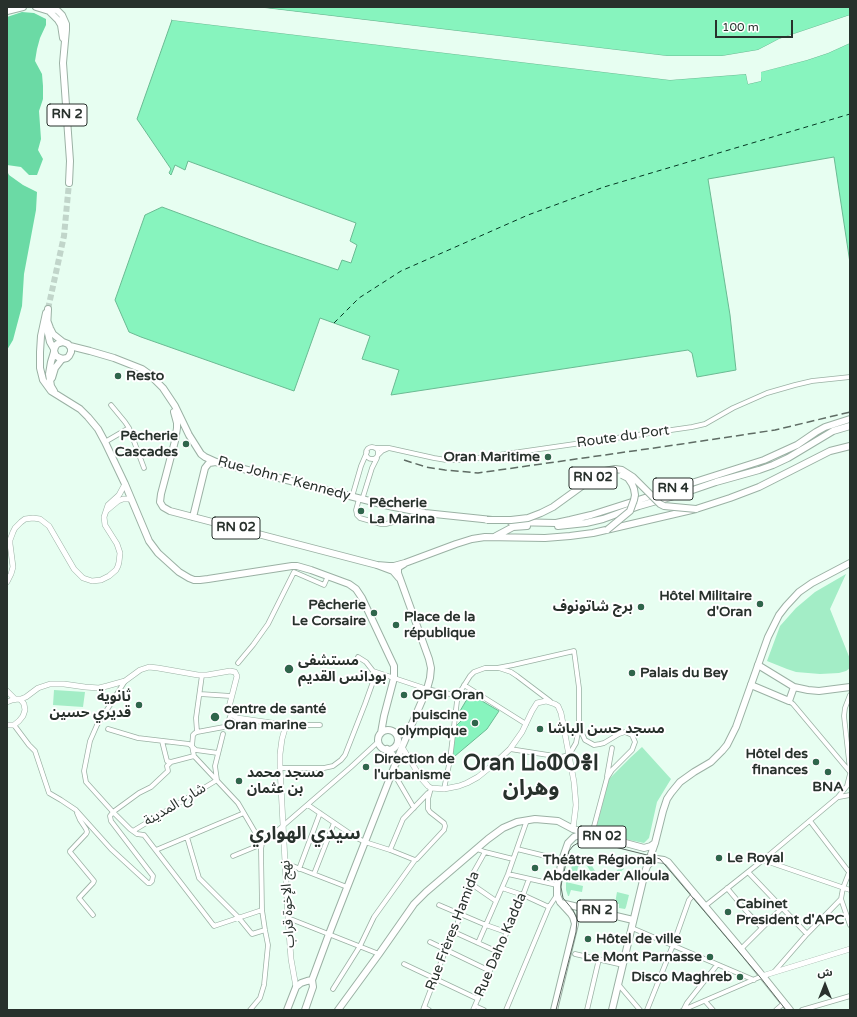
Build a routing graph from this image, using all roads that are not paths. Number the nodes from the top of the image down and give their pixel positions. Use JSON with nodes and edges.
{"nodes":[{"id":1,"x":23,"y":7,"type":"edge"},
{"id":2,"x":36,"y":7,"type":"edge"},
{"id":3,"x":51,"y":7,"type":"edge"},
{"id":4,"x":7,"y":11,"type":"edge"},
{"id":5,"x":64,"y":48,"type":"junction"},
{"id":6,"x":69,"y":183,"type":"tunnel mouth"},
{"id":7,"x":47,"y":320,"type":"junction"},
{"id":8,"x":63,"y":342,"type":"junction"},
{"id":9,"x":70,"y":346,"type":"junction"},
{"id":10,"x":54,"y":351,"type":"junction"},
{"id":11,"x":96,"y":353,"type":"junction"},
{"id":12,"x":70,"y":354,"type":"junction"},
{"id":13,"x":62,"y":359,"type":"junction"},
{"id":14,"x":850,"y":377,"type":"edge"},
{"id":15,"x":59,"y":396,"type":"junction"},
{"id":16,"x":172,"y":402,"type":"junction"},
{"id":17,"x":111,"y":405,"type":"dead end"},
{"id":18,"x":850,"y":419,"type":"edge"},
{"id":19,"x":850,"y":426,"type":"edge"},
{"id":20,"x":129,"y":428,"type":"junction"},
{"id":21,"x":189,"y":435,"type":"junction"},
{"id":22,"x":175,"y":441,"type":"junction"},
{"id":23,"x":105,"y":442,"type":"junction"},
{"id":24,"x":850,"y":446,"type":"edge"},
{"id":25,"x":374,"y":448,"type":"junction"},
{"id":26,"x":389,"y":448,"type":"junction"},
{"id":27,"x":367,"y":452,"type":"junction"},
{"id":28,"x":378,"y":456,"type":"junction"},
{"id":29,"x":216,"y":462,"type":"junction"},
{"id":30,"x":144,"y":468,"type":"dead end"},
{"id":31,"x":601,"y":473,"type":"junction"},
{"id":32,"x":125,"y":484,"type":"junction"},
{"id":33,"x":131,"y":499,"type":"junction"},
{"id":34,"x":358,"y":499,"type":"junction"},
{"id":35,"x":696,"y":509,"type":"junction"},
{"id":36,"x":105,"y":512,"type":"junction"},
{"id":37,"x":425,"y":513,"type":"junction"},
{"id":38,"x":193,"y":517,"type":"junction"},
{"id":39,"x":487,"y":520,"type":"junction"},
{"id":40,"x":607,"y":530,"type":"junction"},
{"id":41,"x":495,"y":537,"type":"junction"},
{"id":42,"x":405,"y":563,"type":"junction"},
{"id":43,"x":850,"y":563,"type":"edge"},
{"id":44,"x":377,"y":565,"type":"junction"},
{"id":45,"x":328,"y":576,"type":"junction"},
{"id":46,"x":400,"y":579,"type":"junction"},
{"id":47,"x":7,"y":582,"type":"edge"},
{"id":48,"x":358,"y":657,"type":"dead end"},
{"id":49,"x":238,"y":663,"type":"dead end"},
{"id":50,"x":758,"y":665,"type":"junction"},
{"id":51,"x":497,"y":668,"type":"junction"},
{"id":52,"x":374,"y":671,"type":"junction"},
{"id":53,"x":202,"y":675,"type":"junction"},
{"id":54,"x":394,"y":678,"type":"junction"},
{"id":55,"x":125,"y":681,"type":"junction"},
{"id":56,"x":464,"y":685,"type":"junction"},
{"id":57,"x":751,"y":685,"type":"junction"},
{"id":58,"x":794,"y":687,"type":"junction"},
{"id":59,"x":38,"y":688,"type":"junction"},
{"id":60,"x":850,"y":688,"type":"edge"},
{"id":61,"x":427,"y":689,"type":"junction"},
{"id":62,"x":7,"y":691,"type":"edge"},
{"id":63,"x":200,"y":694,"type":"junction"},
{"id":64,"x":850,"y":695,"type":"edge"},
{"id":65,"x":231,"y":696,"type":"junction"},
{"id":66,"x":458,"y":696,"type":"junction"},
{"id":67,"x":15,"y":699,"type":"junction"},
{"id":68,"x":789,"y":701,"type":"junction"},
{"id":69,"x":7,"y":702,"type":"edge"},
{"id":70,"x":550,"y":702,"type":"junction"},
{"id":71,"x":25,"y":707,"type":"junction"},
{"id":72,"x":231,"y":714,"type":"junction"},
{"id":73,"x":384,"y":716,"type":"junction"},
{"id":74,"x":526,"y":724,"type":"junction"},
{"id":75,"x":14,"y":725,"type":"junction"},
{"id":76,"x":286,"y":725,"type":"junction"},
{"id":77,"x":320,"y":725,"type":"dead end"},
{"id":78,"x":7,"y":726,"type":"edge"},
{"id":79,"x":580,"y":727,"type":"junction"},
{"id":80,"x":108,"y":729,"type":"dead end"},
{"id":81,"x":390,"y":730,"type":"junction"},
{"id":82,"x":197,"y":732,"type":"junction"},
{"id":83,"x":381,"y":733,"type":"junction"},
{"id":84,"x":223,"y":734,"type":"dead end"},
{"id":85,"x":162,"y":741,"type":"junction"},
{"id":86,"x":378,"y":741,"type":"junction"},
{"id":87,"x":398,"y":741,"type":"junction"},
{"id":88,"x":192,"y":746,"type":"junction"},
{"id":89,"x":402,"y":747,"type":"junction"},
{"id":90,"x":612,"y":748,"type":"dead end"},
{"id":91,"x":390,"y":749,"type":"junction"},
{"id":92,"x":510,"y":749,"type":"junction"},
{"id":93,"x":218,"y":753,"type":"junction"},
{"id":94,"x":569,"y":755,"type":"junction"},
{"id":95,"x":194,"y":756,"type":"junction"},
{"id":96,"x":171,"y":762,"type":"junction"},
{"id":97,"x":396,"y":764,"type":"junction"},
{"id":98,"x":280,"y":768,"type":"junction"},
{"id":99,"x":393,"y":772,"type":"junction"},
{"id":100,"x":850,"y":772,"type":"edge"},
{"id":101,"x":607,"y":778,"type":"junction"},
{"id":102,"x":217,"y":780,"type":"junction"},
{"id":103,"x":431,"y":788,"type":"junction"},
{"id":104,"x":444,"y":789,"type":"junction"},
{"id":105,"x":850,"y":795,"type":"edge"},
{"id":106,"x":838,"y":797,"type":"junction"},
{"id":107,"x":308,"y":805,"type":"junction"},
{"id":108,"x":414,"y":808,"type":"junction"},
{"id":109,"x":76,"y":810,"type":"junction"},
{"id":110,"x":113,"y":812,"type":"junction"},
{"id":111,"x":244,"y":813,"type":"junction"},
{"id":112,"x":320,"y":813,"type":"junction"},
{"id":113,"x":527,"y":820,"type":"junction"},
{"id":114,"x":810,"y":821,"type":"junction"},
{"id":115,"x":334,"y":823,"type":"junction"},
{"id":116,"x":283,"y":827,"type":"junction"},
{"id":117,"x":573,"y":829,"type":"junction"},
{"id":118,"x":133,"y":831,"type":"junction"},
{"id":119,"x":592,"y":834,"type":"junction"},
{"id":120,"x":187,"y":837,"type":"junction"},
{"id":121,"x":365,"y":842,"type":"junction"},
{"id":122,"x":568,"y":843,"type":"junction"},
{"id":123,"x":655,"y":843,"type":"junction"},
{"id":124,"x":262,"y":844,"type":"junction"},
{"id":125,"x":477,"y":849,"type":"junction"},
{"id":126,"x":517,"y":849,"type":"junction"},
{"id":127,"x":156,"y":850,"type":"junction"},
{"id":128,"x":390,"y":850,"type":"junction"},
{"id":129,"x":485,"y":852,"type":"junction"},
{"id":130,"x":233,"y":856,"type":"dead end"},
{"id":131,"x":513,"y":859,"type":"junction"},
{"id":132,"x":415,"y":860,"type":"junction"},
{"id":133,"x":562,"y":860,"type":"junction"},
{"id":134,"x":763,"y":860,"type":"junction"},
{"id":135,"x":285,"y":863,"type":"junction"},
{"id":136,"x":648,"y":865,"type":"junction"},
{"id":137,"x":299,"y":868,"type":"junction"},
{"id":138,"x":850,"y":871,"type":"edge"},
{"id":139,"x":748,"y":872,"type":"junction"},
{"id":140,"x":314,"y":874,"type":"junction"},
{"id":141,"x":508,"y":874,"type":"junction"},
{"id":142,"x":529,"y":879,"type":"junction"},
{"id":143,"x":470,"y":883,"type":"junction"},
{"id":144,"x":557,"y":885,"type":"junction"},
{"id":145,"x":347,"y":887,"type":"junction"},
{"id":146,"x":502,"y":888,"type":"junction"},
{"id":147,"x":727,"y":888,"type":"junction"},
{"id":148,"x":844,"y":888,"type":"junction"},
{"id":149,"x":850,"y":890,"type":"edge"},
{"id":150,"x":694,"y":894,"type":"junction"},
{"id":151,"x":557,"y":895,"type":"junction"},
{"id":152,"x":523,"y":896,"type":"junction"},
{"id":153,"x":841,"y":899,"type":"junction"},
{"id":154,"x":496,"y":901,"type":"junction"},
{"id":155,"x":560,"y":902,"type":"junction"},
{"id":156,"x":439,"y":905,"type":"dead end"},
{"id":157,"x":705,"y":906,"type":"junction"},
{"id":158,"x":549,"y":907,"type":"junction"},
{"id":159,"x":782,"y":908,"type":"junction"},
{"id":160,"x":262,"y":910,"type":"junction"},
{"id":161,"x":93,"y":914,"type":"dead end"},
{"id":162,"x":461,"y":914,"type":"junction"},
{"id":163,"x":239,"y":918,"type":"junction"},
{"id":164,"x":288,"y":918,"type":"junction"},
{"id":165,"x":633,"y":920,"type":"junction"},
{"id":166,"x":486,"y":925,"type":"junction"},
{"id":167,"x":850,"y":925,"type":"edge"},
{"id":168,"x":632,"y":928,"type":"junction"},
{"id":169,"x":762,"y":928,"type":"junction"},
{"id":170,"x":265,"y":930,"type":"junction"},
{"id":171,"x":454,"y":932,"type":"junction"},
{"id":172,"x":506,"y":932,"type":"junction"},
{"id":173,"x":329,"y":934,"type":"junction"},
{"id":174,"x":807,"y":934,"type":"junction"},
{"id":175,"x":430,"y":942,"type":"dead end"},
{"id":176,"x":478,"y":943,"type":"junction"},
{"id":177,"x":360,"y":946,"type":"junction"},
{"id":178,"x":673,"y":946,"type":"junction"},
{"id":179,"x":850,"y":948,"type":"edge"},
{"id":180,"x":741,"y":949,"type":"junction"},
{"id":181,"x":446,"y":950,"type":"junction"},
{"id":182,"x":498,"y":952,"type":"junction"},
{"id":183,"x":379,"y":954,"type":"junction"},
{"id":184,"x":575,"y":954,"type":"dead end"},
{"id":185,"x":599,"y":959,"type":"junction"},
{"id":186,"x":404,"y":964,"type":"dead end"},
{"id":187,"x":623,"y":965,"type":"junction"},
{"id":188,"x":717,"y":965,"type":"junction"},
{"id":189,"x":490,"y":971,"type":"junction"},
{"id":190,"x":774,"y":972,"type":"junction"},
{"id":191,"x":762,"y":976,"type":"junction"},
{"id":192,"x":435,"y":979,"type":"junction"},
{"id":193,"x":312,"y":980,"type":"junction"},
{"id":194,"x":754,"y":980,"type":"junction"},
{"id":195,"x":618,"y":984,"type":"junction"},
{"id":196,"x":296,"y":986,"type":"junction"},
{"id":197,"x":333,"y":989,"type":"dead end"},
{"id":198,"x":850,"y":996,"type":"edge"},
{"id":199,"x":478,"y":999,"type":"junction"},
{"id":200,"x":705,"y":1001,"type":"junction"},
{"id":201,"x":784,"y":1003,"type":"junction"},
{"id":202,"x":474,"y":1008,"type":"edge"},
{"id":203,"x":423,"y":1009,"type":"edge"},
{"id":204,"x":250,"y":1010,"type":"edge"},
{"id":205,"x":288,"y":1010,"type":"edge"},
{"id":206,"x":305,"y":1010,"type":"edge"},
{"id":207,"x":338,"y":1010,"type":"edge"},
{"id":208,"x":430,"y":1010,"type":"edge"},
{"id":209,"x":484,"y":1010,"type":"edge"},
{"id":210,"x":506,"y":1010,"type":"edge"},
{"id":211,"x":554,"y":1010,"type":"edge"},
{"id":212,"x":587,"y":1010,"type":"edge"},
{"id":213,"x":612,"y":1010,"type":"edge"},
{"id":214,"x":640,"y":1010,"type":"edge"},
{"id":215,"x":647,"y":1010,"type":"edge"},
{"id":216,"x":683,"y":1010,"type":"edge"},
{"id":217,"x":713,"y":1010,"type":"edge"},
{"id":218,"x":776,"y":1010,"type":"edge"},
{"id":219,"x":790,"y":1010,"type":"edge"},
{"id":220,"x":802,"y":1010,"type":"edge"}],
"edges":[{"from":1,"to":4,"type":"main road"},
{"from":2,"to":5,"type":"main road","number":"RN 2"},
{"from":3,"to":5,"type":"main road","number":"RN 2"},
{"from":5,"to":6,"type":"main road","number":"RN 2"},
{"from":7,"to":8,"type":"main road"},
{"from":7,"to":10,"type":"main road"},
{"from":7,"to":15,"type":"main road"},
{"from":8,"to":9,"type":"main road"},
{"from":8,"to":10,"type":"main road"},
{"from":9,"to":11,"type":"main road","name":"Rue John F Kennedy","number":"RN 02"},
{"from":9,"to":12,"type":"main road"},
{"from":10,"to":13,"type":"main road"},
{"from":10,"to":15,"type":"main road"},
{"from":11,"to":12,"type":"main road","name":"Rue John F Kennedy","number":"RN 02"},
{"from":11,"to":16,"type":"main road","name":"Rue John F Kennedy","number":"RN 02"},
{"from":12,"to":13,"type":"main road"},
{"from":13,"to":15,"type":"main road"},
{"from":14,"to":26,"type":"street","name":"Route du Port"},
{"from":15,"to":23,"type":"main road"},
{"from":16,"to":21,"type":"main road","name":"Rue John F Kennedy","number":"RN 02"},
{"from":16,"to":22,"type":"main road","number":"RN 02"},
{"from":17,"to":20,"type":"street"},
{"from":18,"to":39,"type":"main road","number":"RN 4"},
{"from":19,"to":41,"type":"main road","number":"RN 4"},
{"from":20,"to":23,"type":"street"},
{"from":20,"to":30,"type":"street"},
{"from":21,"to":22,"type":"main road"},
{"from":21,"to":29,"type":"main road","name":"Rue John F Kennedy","number":"RN 02"},
{"from":22,"to":38,"type":"main road","number":"RN 02"},
{"from":23,"to":32,"type":"main road"},
{"from":24,"to":35,"type":"main road","number":"RN 02"},
{"from":25,"to":26,"type":"street","name":"Route du Port"},
{"from":25,"to":27,"type":"street"},
{"from":25,"to":28,"type":"street"},
{"from":26,"to":28,"type":"street"},
{"from":27,"to":28,"type":"street"},
{"from":27,"to":34,"type":"street"},
{"from":28,"to":34,"type":"street"},
{"from":29,"to":34,"type":"main road","name":"Rue John F Kennedy","number":"RN 02"},
{"from":29,"to":38,"type":"main road"},
{"from":31,"to":35,"type":"main road","number":"RN 02","bridge":true},
{"from":31,"to":39,"type":"main road","number":"RN 02","bridge":true},
{"from":31,"to":40,"type":"main road","bridge":true},
{"from":32,"to":33,"type":"main road"},
{"from":32,"to":36,"type":"street"},
{"from":33,"to":36,"type":"street"},
{"from":33,"to":45,"type":"main road"},
{"from":34,"to":37,"type":"main road","name":"Rue John F Kennedy","number":"RN 02"},
{"from":34,"to":37,"type":"street"},
{"from":35,"to":40,"type":"main road","number":"RN 02"},
{"from":36,"to":47,"type":"street"},
{"from":37,"to":39,"type":"main road","number":"RN 02"},
{"from":38,"to":44,"type":"main road","number":"RN 02"},
{"from":40,"to":41,"type":"main road","number":"RN 02"},
{"from":41,"to":42,"type":"main road","number":"RN 02"},
{"from":42,"to":44,"type":"main road","number":"RN 02"},
{"from":42,"to":46,"type":"main road"},
{"from":43,"to":50,"type":"main road"},
{"from":44,"to":46,"type":"main road"},
{"from":45,"to":49,"type":"street"},
{"from":45,"to":54,"type":"main road"},
{"from":46,"to":61,"type":"main road"},
{"from":48,"to":52,"type":"street"},
{"from":50,"to":57,"type":"main road"},
{"from":50,"to":58,"type":"main road"},
{"from":51,"to":56,"type":"street"},
{"from":51,"to":70,"type":"street"},
{"from":51,"to":79,"type":"street"},
{"from":52,"to":54,"type":"street"},
{"from":52,"to":98,"type":"street"},
{"from":53,"to":55,"type":"street"},
{"from":53,"to":63,"type":"street"},
{"from":53,"to":65,"type":"street"},
{"from":54,"to":61,"type":"street"},
{"from":54,"to":73,"type":"main road"},
{"from":55,"to":59,"type":"street"},
{"from":55,"to":110,"type":"street"},
{"from":56,"to":66,"type":"street"},
{"from":56,"to":74,"type":"street"},
{"from":57,"to":68,"type":"main road"},
{"from":57,"to":123,"type":"main road"},
{"from":58,"to":60,"type":"main road"},
{"from":58,"to":68,"type":"main road"},
{"from":59,"to":67,"type":"street"},
{"from":59,"to":71,"type":"street"},
{"from":61,"to":66,"type":"street"},
{"from":61,"to":89,"type":"main road"},
{"from":62,"to":67,"type":"street"},
{"from":63,"to":65,"type":"street"},
{"from":63,"to":82,"type":"street"},
{"from":64,"to":100,"type":"street"},
{"from":65,"to":72,"type":"street"},
{"from":66,"to":104,"type":"street"},
{"from":67,"to":69,"type":"street"},
{"from":67,"to":71,"type":"street"},
{"from":68,"to":100,"type":"street"},
{"from":70,"to":74,"type":"street"},
{"from":70,"to":94,"type":"street"},
{"from":71,"to":75,"type":"street"},
{"from":72,"to":76,"type":"street"},
{"from":72,"to":82,"type":"street"},
{"from":73,"to":81,"type":"main road"},
{"from":73,"to":83,"type":"main road"},
{"from":74,"to":92,"type":"street"},
{"from":75,"to":78,"type":"street"},
{"from":75,"to":109,"type":"street"},
{"from":76,"to":77,"type":"street"},
{"from":76,"to":98,"type":"street","name":"نهج الإخوة قراب"},
{"from":79,"to":94,"type":"street"},
{"from":79,"to":101,"type":"street"},
{"from":80,"to":85,"type":"street"},
{"from":81,"to":83,"type":"main road"},
{"from":81,"to":87,"type":"main road"},
{"from":82,"to":88,"type":"street"},
{"from":83,"to":86,"type":"main road"},
{"from":84,"to":93,"type":"street"},
{"from":85,"to":88,"type":"street"},
{"from":85,"to":96,"type":"street"},
{"from":86,"to":91,"type":"main road"},
{"from":86,"to":107,"type":"street"},
{"from":87,"to":89,"type":"main road"},
{"from":87,"to":91,"type":"main road"},
{"from":88,"to":93,"type":"street"},
{"from":88,"to":95,"type":"street"},
{"from":89,"to":91,"type":"main road"},
{"from":89,"to":97,"type":"main road"},
{"from":89,"to":103,"type":"street"},
{"from":90,"to":101,"type":"street"},
{"from":91,"to":97,"type":"main road"},
{"from":92,"to":94,"type":"street"},
{"from":92,"to":104,"type":"street"},
{"from":93,"to":102,"type":"street"},
{"from":94,"to":117,"type":"street"},
{"from":95,"to":96,"type":"street"},
{"from":95,"to":102,"type":"street"},
{"from":96,"to":110,"type":"street"},
{"from":97,"to":99,"type":"main road"},
{"from":98,"to":116,"type":"street","name":"نهج الإخوة قراب"},
{"from":99,"to":108,"type":"street"},
{"from":99,"to":121,"type":"main road"},
{"from":100,"to":106,"type":"street"},
{"from":101,"to":119,"type":"street"},
{"from":102,"to":111,"type":"street"},
{"from":102,"to":118,"type":"street","name":"شارع المدينة"},
{"from":103,"to":104,"type":"street"},
{"from":103,"to":108,"type":"street"},
{"from":103,"to":132,"type":"street"},
{"from":105,"to":106,"type":"street"},
{"from":106,"to":114,"type":"street"},
{"from":107,"to":112,"type":"street"},
{"from":107,"to":116,"type":"street"},
{"from":108,"to":128,"type":"street"},
{"from":109,"to":110,"type":"street"},
{"from":109,"to":161,"type":"street"},
{"from":110,"to":118,"type":"street"},
{"from":111,"to":120,"type":"street"},
{"from":111,"to":124,"type":"street"},
{"from":112,"to":115,"type":"street"},
{"from":112,"to":137,"type":"street"},
{"from":113,"to":117,"type":"main road"},
{"from":113,"to":125,"type":"main road"},
{"from":113,"to":126,"type":"street"},
{"from":114,"to":134,"type":"street"},
{"from":114,"to":138,"type":"street"},
{"from":115,"to":121,"type":"street"},
{"from":115,"to":140,"type":"street"},
{"from":116,"to":124,"type":"street"},
{"from":116,"to":135,"type":"street","name":"نهج الإخوة قراب"},
{"from":117,"to":119,"type":"main road"},
{"from":117,"to":122,"type":"main road"},
{"from":118,"to":127,"type":"street"},
{"from":119,"to":122,"type":"main road","number":"RN 02"},
{"from":119,"to":123,"type":"main road","number":"RN 02"},
{"from":120,"to":127,"type":"street"},
{"from":120,"to":163,"type":"street"},
{"from":121,"to":128,"type":"street"},
{"from":121,"to":145,"type":"main road"},
{"from":122,"to":133,"type":"main road","number":"RN 02"},
{"from":123,"to":136,"type":"main road","number":"RN 2"},
{"from":124,"to":130,"type":"street"},
{"from":124,"to":160,"type":"street"},
{"from":125,"to":129,"type":"street"},
{"from":125,"to":183,"type":"main road"},
{"from":126,"to":131,"type":"street"},
{"from":126,"to":133,"type":"street"},
{"from":127,"to":163,"type":"street"},
{"from":128,"to":132,"type":"street"},
{"from":129,"to":131,"type":"street"},
{"from":129,"to":143,"type":"street","name":"Rue Frères Hamida"},
{"from":131,"to":141,"type":"street"},
{"from":132,"to":177,"type":"street"},
{"from":133,"to":144,"type":"main road","number":"RN 02"},
{"from":134,"to":139,"type":"street"},
{"from":134,"to":148,"type":"street"},
{"from":135,"to":137,"type":"street"},
{"from":135,"to":164,"type":"street","name":"نهج الإخوة قراب"},
{"from":136,"to":150,"type":"main road"},
{"from":136,"to":165,"type":"main road","number":"RN 2"},
{"from":137,"to":140,"type":"street"},
{"from":138,"to":148,"type":"street"},
{"from":139,"to":147,"type":"street"},
{"from":139,"to":159,"type":"street"},
{"from":140,"to":145,"type":"street"},
{"from":141,"to":142,"type":"street"},
{"from":141,"to":146,"type":"street"},
{"from":142,"to":144,"type":"street"},
{"from":142,"to":152,"type":"street","name":"Rue Daho Kadda"},
{"from":143,"to":154,"type":"street"},
{"from":143,"to":162,"type":"street","name":"Rue Frères Hamida"},
{"from":144,"to":151,"type":"main road","number":"RN 02"},
{"from":145,"to":173,"type":"main road"},
{"from":146,"to":152,"type":"street"},
{"from":146,"to":154,"type":"street"},
{"from":147,"to":157,"type":"street"},
{"from":147,"to":169,"type":"street"},
{"from":148,"to":149,"type":"street"},
{"from":148,"to":153,"type":"street"},
{"from":150,"to":157,"type":"main road"},
{"from":150,"to":178,"type":"street"},
{"from":151,"to":155,"type":"main road","number":"RN 02"},
{"from":151,"to":158,"type":"street"},
{"from":152,"to":158,"type":"street"},
{"from":152,"to":172,"type":"street","name":"Rue Daho Kadda"},
{"from":153,"to":167,"type":"street"},
{"from":153,"to":174,"type":"street"},
{"from":154,"to":166,"type":"street"},
{"from":155,"to":165,"type":"main road","number":"RN 2"},
{"from":155,"to":211,"type":"main road","number":"RN 2"},
{"from":156,"to":162,"type":"street"},
{"from":157,"to":180,"type":"main road"},
{"from":158,"to":210,"type":"street"},
{"from":159,"to":169,"type":"street"},
{"from":159,"to":174,"type":"street"},
{"from":160,"to":163,"type":"street"},
{"from":160,"to":170,"type":"street"},
{"from":162,"to":166,"type":"street"},
{"from":162,"to":171,"type":"street","name":"Rue Frères Hamida"},
{"from":163,"to":170,"type":"street"},
{"from":164,"to":173,"type":"street"},
{"from":164,"to":196,"type":"street","name":"نهج الإخوة قراب"},
{"from":165,"to":168,"type":"main road"},
{"from":166,"to":172,"type":"street"},
{"from":166,"to":176,"type":"street"},
{"from":168,"to":178,"type":"street"},
{"from":168,"to":187,"type":"main road"},
{"from":169,"to":180,"type":"street"},
{"from":170,"to":204,"type":"street"},
{"from":171,"to":176,"type":"street"},
{"from":171,"to":181,"type":"street","name":"Rue Frères Hamida"},
{"from":172,"to":182,"type":"street","name":"Rue Daho Kadda"},
{"from":173,"to":177,"type":"street"},
{"from":173,"to":193,"type":"main road"},
{"from":174,"to":190,"type":"street"},
{"from":175,"to":181,"type":"street"},
{"from":176,"to":182,"type":"street"},
{"from":177,"to":183,"type":"street"},
{"from":177,"to":197,"type":"street"},
{"from":178,"to":188,"type":"street"},
{"from":178,"to":215,"type":"street"},
{"from":179,"to":190,"type":"street"},
{"from":180,"to":191,"type":"main road"},
{"from":181,"to":189,"type":"street"},
{"from":181,"to":192,"type":"street","name":"Rue Frères Hamida"},
{"from":182,"to":189,"type":"street","name":"Rue Daho Kadda"},
{"from":183,"to":207,"type":"main road"},
{"from":184,"to":185,"type":"street"},
{"from":185,"to":187,"type":"street"},
{"from":185,"to":212,"type":"street"},
{"from":186,"to":192,"type":"street"},
{"from":187,"to":195,"type":"main road"},
{"from":188,"to":194,"type":"street"},
{"from":188,"to":216,"type":"street"},
{"from":189,"to":199,"type":"street","name":"Rue Daho Kadda"},
{"from":190,"to":191,"type":"street"},
{"from":191,"to":194,"type":"street"},
{"from":191,"to":201,"type":"main road"},
{"from":192,"to":199,"type":"street"},
{"from":192,"to":203,"type":"street","name":"Rue Frères Hamida"},
{"from":193,"to":196,"type":"main road"},
{"from":193,"to":206,"type":"main road"},
{"from":194,"to":200,"type":"street"},
{"from":195,"to":213,"type":"main road"},
{"from":195,"to":214,"type":"street"},
{"from":196,"to":205,"type":"main road"},
{"from":198,"to":220,"type":"street"},
{"from":199,"to":202,"type":"street","name":"Rue Daho Kadda"},
{"from":200,"to":216,"type":"street"},
{"from":200,"to":217,"type":"street"},
{"from":201,"to":218,"type":"street"},
{"from":201,"to":219,"type":"main road"},
{"from":202,"to":209,"type":"street"},
{"from":203,"to":208,"type":"street"}]}
